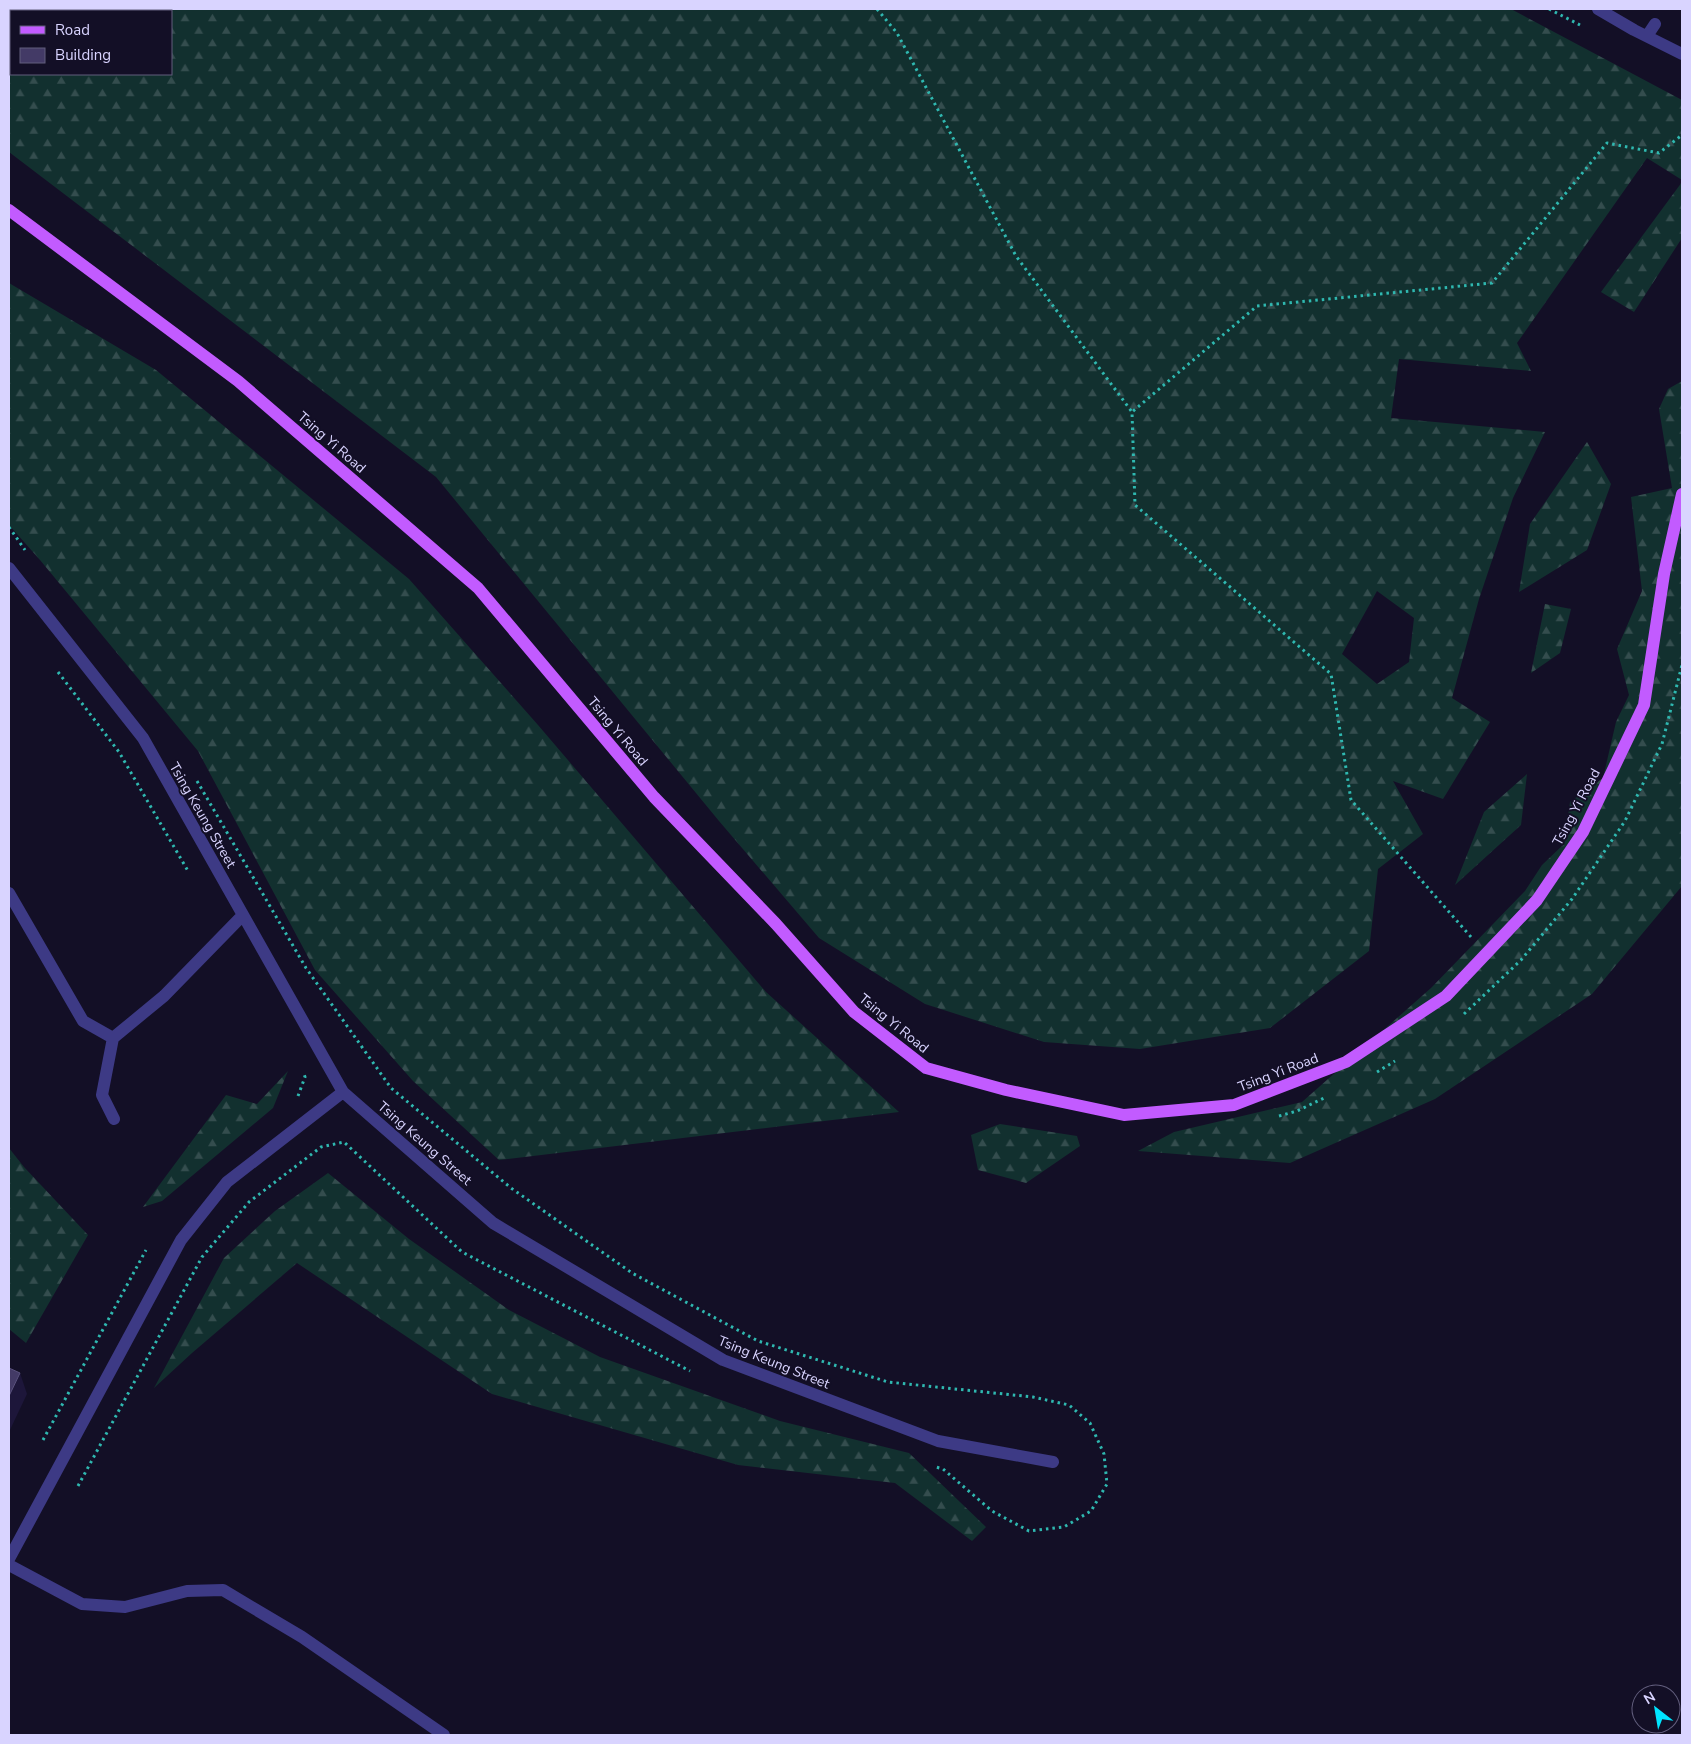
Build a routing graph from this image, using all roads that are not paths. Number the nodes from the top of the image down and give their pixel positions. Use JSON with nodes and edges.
{"nodes":[{"id":1,"x":1598,"y":9,"type":"edge"},
{"id":2,"x":1655,"y":24,"type":"dead end"},
{"id":3,"x":1647,"y":36,"type":"junction"},
{"id":4,"x":1682,"y":54,"type":"edge"},
{"id":5,"x":9,"y":210,"type":"edge"},
{"id":6,"x":1682,"y":494,"type":"edge"},
{"id":7,"x":9,"y":568,"type":"edge"},
{"id":8,"x":9,"y":893,"type":"edge"},
{"id":9,"x":243,"y":915,"type":"junction"},
{"id":10,"x":113,"y":1038,"type":"junction"},
{"id":11,"x":343,"y":1092,"type":"junction"},
{"id":12,"x":114,"y":1119,"type":"dead end"},
{"id":13,"x":1053,"y":1462,"type":"dead end"},
{"id":14,"x":9,"y":1559,"type":"edge"},
{"id":15,"x":9,"y":1565,"type":"edge"},
{"id":16,"x":444,"y":1735,"type":"edge"}],
"edges":[{"from":1,"to":3,"type":"street"},
{"from":2,"to":3,"type":"street"},
{"from":3,"to":4,"type":"street"},
{"from":5,"to":6,"type":"main road","name":"Tsing Yi Road"},
{"from":7,"to":9,"type":"street","name":"Tsing Keung Street"},
{"from":8,"to":10,"type":"street"},
{"from":9,"to":10,"type":"street"},
{"from":9,"to":11,"type":"street","name":"Tsing Keung Street"},
{"from":10,"to":12,"type":"street"},
{"from":11,"to":13,"type":"street","name":"Tsing Keung Street"},
{"from":11,"to":14,"type":"street"},
{"from":15,"to":16,"type":"street"}]}
